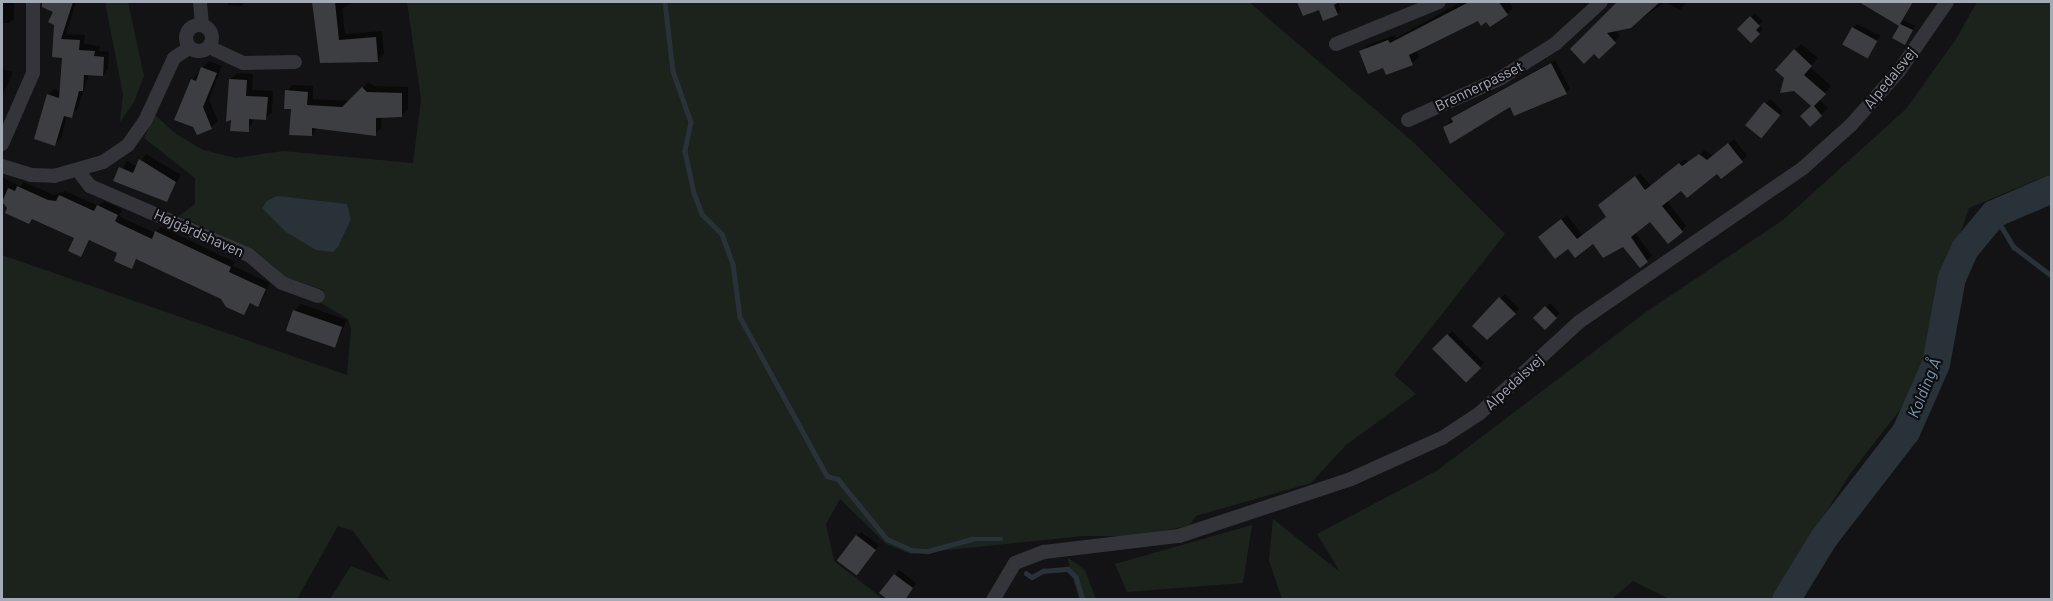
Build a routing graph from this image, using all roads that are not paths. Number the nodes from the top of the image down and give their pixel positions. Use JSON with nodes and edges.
{"nodes":[{"id":1,"x":33,"y":2,"type":"edge"},
{"id":2,"x":200,"y":2,"type":"edge"},
{"id":3,"x":1439,"y":2,"type":"edge"},
{"id":4,"x":1601,"y":2,"type":"edge"},
{"id":5,"x":1947,"y":2,"type":"edge"},
{"id":6,"x":202,"y":25,"type":"junction"},
{"id":7,"x":1336,"y":44,"type":"dead end"},
{"id":8,"x":209,"y":47,"type":"junction"},
{"id":9,"x":189,"y":48,"type":"junction"},
{"id":10,"x":295,"y":62,"type":"dead end"},
{"id":11,"x":1408,"y":120,"type":"dead end"},
{"id":12,"x":2,"y":144,"type":"edge"},
{"id":13,"x":2,"y":166,"type":"edge"},
{"id":14,"x":79,"y":172,"type":"junction"},
{"id":15,"x":318,"y":296,"type":"dead end"},
{"id":16,"x":993,"y":600,"type":"edge"}],
"edges":[{"from":1,"to":12,"type":"street"},
{"from":2,"to":6,"type":"street"},
{"from":3,"to":7,"type":"street"},
{"from":4,"to":11,"type":"street","name":"Brennerpasset"},
{"from":5,"to":16,"type":"street","name":"Alpedalsvej"},
{"from":6,"to":8,"type":"street"},
{"from":6,"to":9,"type":"street"},
{"from":8,"to":9,"type":"street"},
{"from":8,"to":10,"type":"street"},
{"from":9,"to":14,"type":"street"},
{"from":13,"to":14,"type":"street"},
{"from":14,"to":15,"type":"street","name":"Højgårdshaven"}]}
